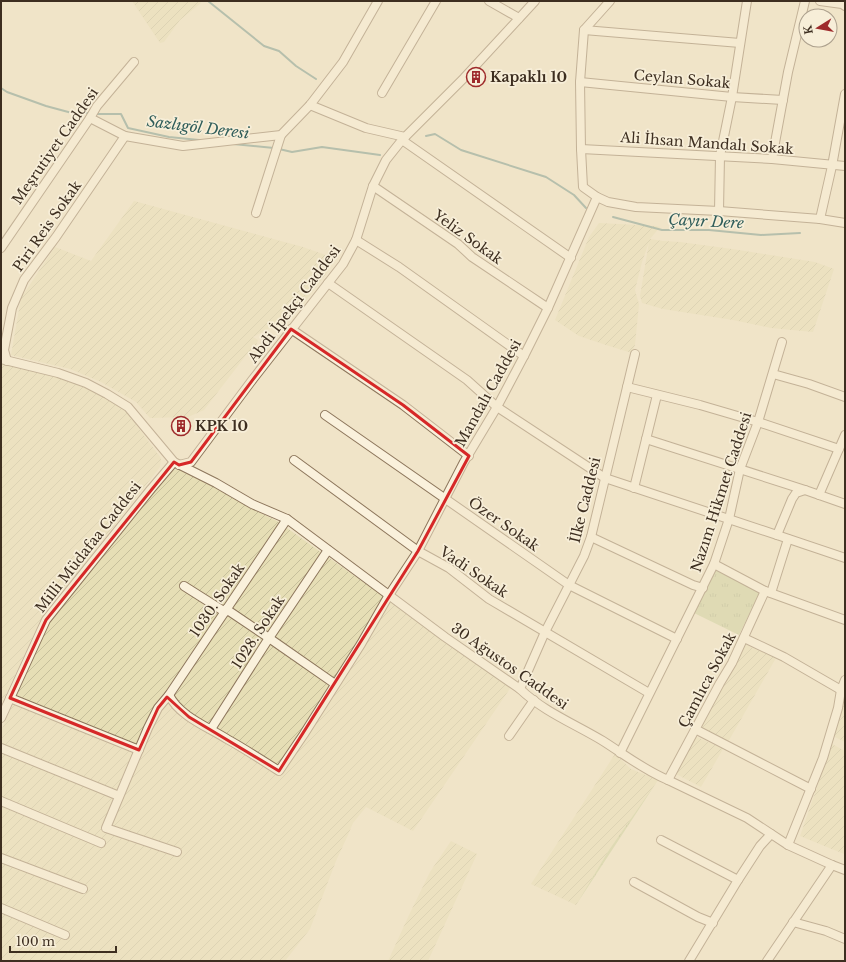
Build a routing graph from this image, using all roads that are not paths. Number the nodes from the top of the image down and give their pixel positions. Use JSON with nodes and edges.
{"nodes":[{"id":1,"x":378,"y":1,"type":"edge"},
{"id":2,"x":436,"y":1,"type":"edge"},
{"id":3,"x":489,"y":1,"type":"edge"},
{"id":4,"x":535,"y":1,"type":"edge"},
{"id":5,"x":610,"y":1,"type":"edge"},
{"id":6,"x":747,"y":1,"type":"edge"},
{"id":7,"x":804,"y":1,"type":"edge"},
{"id":8,"x":820,"y":1,"type":"edge"},
{"id":9,"x":845,"y":6,"type":"edge"},
{"id":10,"x":519,"y":18,"type":"junction"},
{"id":11,"x":584,"y":30,"type":"junction"},
{"id":12,"x":740,"y":43,"type":"junction"},
{"id":13,"x":134,"y":62,"type":"dead end"},
{"id":14,"x":580,"y":82,"type":"junction"},
{"id":15,"x":382,"y":93,"type":"dead end"},
{"id":16,"x":845,"y":94,"type":"edge"},
{"id":17,"x":732,"y":97,"type":"junction"},
{"id":18,"x":783,"y":100,"type":"junction"},
{"id":19,"x":310,"y":105,"type":"junction"},
{"id":20,"x":843,"y":116,"type":"edge"},
{"id":21,"x":90,"y":118,"type":"junction"},
{"id":22,"x":281,"y":135,"type":"junction"},
{"id":23,"x":125,"y":136,"type":"junction"},
{"id":24,"x":403,"y":138,"type":"junction"},
{"id":25,"x":581,"y":149,"type":"junction"},
{"id":26,"x":720,"y":156,"type":"junction"},
{"id":27,"x":772,"y":159,"type":"junction"},
{"id":28,"x":832,"y":166,"type":"junction"},
{"id":29,"x":845,"y":166,"type":"edge"},
{"id":30,"x":373,"y":186,"type":"junction"},
{"id":31,"x":597,"y":197,"type":"junction"},
{"id":32,"x":719,"y":211,"type":"junction"},
{"id":33,"x":256,"y":214,"type":"dead end"},
{"id":34,"x":820,"y":219,"type":"junction"},
{"id":35,"x":845,"y":223,"type":"edge"},
{"id":36,"x":356,"y":240,"type":"junction"},
{"id":37,"x":1,"y":248,"type":"edge"},
{"id":38,"x":571,"y":258,"type":"junction"},
{"id":39,"x":328,"y":283,"type":"junction"},
{"id":40,"x":548,"y":308,"type":"junction"},
{"id":41,"x":291,"y":329,"type":"junction"},
{"id":42,"x":782,"y":342,"type":"dead end"},
{"id":43,"x":635,"y":354,"type":"dead end"},
{"id":44,"x":524,"y":356,"type":"junction"},
{"id":45,"x":4,"y":360,"type":"edge"},
{"id":46,"x":773,"y":374,"type":"junction"},
{"id":47,"x":627,"y":387,"type":"junction"},
{"id":48,"x":657,"y":395,"type":"junction"},
{"id":49,"x":845,"y":397,"type":"edge"},
{"id":50,"x":497,"y":407,"type":"junction"},
{"id":51,"x":325,"y":415,"type":"dead end"},
{"id":52,"x":758,"y":422,"type":"junction"},
{"id":53,"x":845,"y":435,"type":"edge"},
{"id":54,"x":646,"y":439,"type":"junction"},
{"id":55,"x":839,"y":449,"type":"junction"},
{"id":56,"x":469,"y":456,"type":"junction"},
{"id":57,"x":294,"y":460,"type":"dead end"},
{"id":58,"x":176,"y":464,"type":"junction"},
{"id":59,"x":740,"y":469,"type":"junction"},
{"id":60,"x":605,"y":478,"type":"junction"},
{"id":61,"x":634,"y":488,"type":"junction"},
{"id":62,"x":805,"y":490,"type":"junction"},
{"id":63,"x":819,"y":495,"type":"junction"},
{"id":64,"x":445,"y":499,"type":"junction"},
{"id":65,"x":845,"y":504,"type":"edge"},
{"id":66,"x":287,"y":519,"type":"junction"},
{"id":67,"x":729,"y":519,"type":"junction"},
{"id":68,"x":778,"y":535,"type":"junction"},
{"id":69,"x":591,"y":537,"type":"junction"},
{"id":70,"x":788,"y":539,"type":"junction"},
{"id":71,"x":328,"y":550,"type":"junction"},
{"id":72,"x":418,"y":551,"type":"junction"},
{"id":73,"x":845,"y":558,"type":"edge"},
{"id":74,"x":714,"y":564,"type":"junction"},
{"id":75,"x":569,"y":585,"type":"junction"},
{"id":76,"x":184,"y":586,"type":"dead end"},
{"id":77,"x":703,"y":588,"type":"junction"},
{"id":78,"x":768,"y":592,"type":"junction"},
{"id":79,"x":389,"y":595,"type":"junction"},
{"id":80,"x":226,"y":611,"type":"junction"},
{"id":81,"x":845,"y":620,"type":"edge"},
{"id":82,"x":545,"y":632,"type":"junction"},
{"id":83,"x":269,"y":638,"type":"junction"},
{"id":84,"x":744,"y":638,"type":"junction"},
{"id":85,"x":677,"y":639,"type":"junction"},
{"id":86,"x":845,"y":680,"type":"edge"},
{"id":87,"x":335,"y":684,"type":"junction"},
{"id":88,"x":520,"y":689,"type":"junction"},
{"id":89,"x":841,"y":690,"type":"junction"},
{"id":90,"x":649,"y":693,"type":"junction"},
{"id":91,"x":169,"y":695,"type":"junction"},
{"id":92,"x":10,"y":698,"type":"junction"},
{"id":93,"x":534,"y":700,"type":"junction"},
{"id":94,"x":1,"y":718,"type":"edge"},
{"id":95,"x":211,"y":729,"type":"junction"},
{"id":96,"x":695,"y":730,"type":"junction"},
{"id":97,"x":509,"y":736,"type":"dead end"},
{"id":98,"x":1,"y":748,"type":"edge"},
{"id":99,"x":139,"y":750,"type":"junction"},
{"id":100,"x":620,"y":753,"type":"junction"},
{"id":101,"x":668,"y":780,"type":"junction"},
{"id":102,"x":811,"y":789,"type":"junction"},
{"id":103,"x":120,"y":796,"type":"junction"},
{"id":104,"x":1,"y":801,"type":"edge"},
{"id":105,"x":771,"y":834,"type":"junction"},
{"id":106,"x":662,"y":840,"type":"dead end"},
{"id":107,"x":101,"y":843,"type":"dead end"},
{"id":108,"x":788,"y":845,"type":"junction"},
{"id":109,"x":177,"y":852,"type":"dead end"},
{"id":110,"x":1,"y":858,"type":"edge"},
{"id":111,"x":832,"y":866,"type":"junction"},
{"id":112,"x":845,"y":870,"type":"edge"},
{"id":113,"x":738,"y":880,"type":"junction"},
{"id":114,"x":634,"y":882,"type":"dead end"},
{"id":115,"x":83,"y":889,"type":"dead end"},
{"id":116,"x":1,"y":908,"type":"edge"},
{"id":117,"x":713,"y":922,"type":"junction"},
{"id":118,"x":793,"y":922,"type":"junction"},
{"id":119,"x":65,"y":935,"type":"dead end"},
{"id":120,"x":845,"y":939,"type":"edge"},
{"id":121,"x":689,"y":961,"type":"edge"},
{"id":122,"x":766,"y":961,"type":"edge"}],
"edges":[{"from":1,"to":19,"type":"street"},
{"from":2,"to":15,"type":"street"},
{"from":3,"to":10,"type":"street"},
{"from":4,"to":10,"type":"street","name":"Abdi İpekçi Caddesi"},
{"from":5,"to":11,"type":"street"},
{"from":6,"to":12,"type":"street"},
{"from":7,"to":18,"type":"street"},
{"from":8,"to":9,"type":"street"},
{"from":10,"to":24,"type":"street","name":"Abdi İpekçi Caddesi"},
{"from":11,"to":12,"type":"street"},
{"from":11,"to":14,"type":"street"},
{"from":12,"to":17,"type":"street"},
{"from":13,"to":21,"type":"street","name":"Meşrutiyet Caddesi"},
{"from":14,"to":17,"type":"street","name":"Ceylan Sokak"},
{"from":14,"to":25,"type":"street"},
{"from":16,"to":20,"type":"street"},
{"from":17,"to":18,"type":"street","name":"Ceylan Sokak"},
{"from":17,"to":26,"type":"street"},
{"from":18,"to":27,"type":"street"},
{"from":19,"to":22,"type":"street"},
{"from":19,"to":24,"type":"street"},
{"from":20,"to":28,"type":"street"},
{"from":21,"to":23,"type":"street"},
{"from":21,"to":37,"type":"street","name":"Meşrutiyet Caddesi"},
{"from":22,"to":23,"type":"street"},
{"from":22,"to":33,"type":"street"},
{"from":23,"to":45,"type":"street","name":"Piri Reis Sokak"},
{"from":24,"to":30,"type":"street","name":"Abdi İpekçi Caddesi"},
{"from":24,"to":38,"type":"street"},
{"from":25,"to":26,"type":"street","name":"Ali İhsan Mandalı Sokak"},
{"from":25,"to":31,"type":"street"},
{"from":26,"to":27,"type":"street","name":"Ali İhsan Mandalı Sokak"},
{"from":26,"to":32,"type":"street"},
{"from":27,"to":28,"type":"street","name":"Ali İhsan Mandalı Sokak"},
{"from":28,"to":29,"type":"street","name":"Ali İhsan Mandalı Sokak"},
{"from":28,"to":34,"type":"street"},
{"from":30,"to":36,"type":"street","name":"Abdi İpekçi Caddesi"},
{"from":30,"to":40,"type":"street","name":"Yeliz Sokak"},
{"from":31,"to":32,"type":"street"},
{"from":31,"to":38,"type":"street","name":"Mandalı Caddesi"},
{"from":32,"to":34,"type":"street"},
{"from":34,"to":35,"type":"street"},
{"from":36,"to":39,"type":"street","name":"Abdi İpekçi Caddesi"},
{"from":36,"to":44,"type":"street"},
{"from":38,"to":40,"type":"street","name":"Mandalı Caddesi"},
{"from":39,"to":41,"type":"street","name":"Abdi İpekçi Caddesi"},
{"from":39,"to":50,"type":"street"},
{"from":40,"to":44,"type":"street","name":"Mandalı Caddesi"},
{"from":41,"to":56,"type":"street"},
{"from":41,"to":58,"type":"street","name":"Abdi İpekçi Caddesi"},
{"from":42,"to":46,"type":"street","name":"Nazım Hikmet Caddesi"},
{"from":43,"to":47,"type":"street","name":"İlke Caddesi"},
{"from":44,"to":50,"type":"street","name":"Mandalı Caddesi"},
{"from":45,"to":58,"type":"street"},
{"from":46,"to":49,"type":"street"},
{"from":46,"to":52,"type":"street","name":"Nazım Hikmet Caddesi"},
{"from":47,"to":48,"type":"street"},
{"from":47,"to":60,"type":"street","name":"İlke Caddesi"},
{"from":48,"to":52,"type":"street"},
{"from":48,"to":54,"type":"street"},
{"from":50,"to":56,"type":"street","name":"Mandalı Caddesi"},
{"from":50,"to":60,"type":"street"},
{"from":51,"to":64,"type":"street","name":"Özer Sokak"},
{"from":52,"to":55,"type":"street"},
{"from":52,"to":59,"type":"street","name":"Nazım Hikmet Caddesi"},
{"from":53,"to":55,"type":"street"},
{"from":54,"to":59,"type":"street"},
{"from":54,"to":61,"type":"street"},
{"from":55,"to":63,"type":"street"},
{"from":56,"to":64,"type":"street","name":"Mandalı Caddesi"},
{"from":57,"to":72,"type":"street","name":"Vadi Sokak"},
{"from":58,"to":66,"type":"street","name":"30 Ağustos Caddesi"},
{"from":58,"to":92,"type":"street","name":"Milli Müdafaa Caddesi"},
{"from":59,"to":62,"type":"street"},
{"from":59,"to":67,"type":"street","name":"Nazım Hikmet Caddesi"},
{"from":60,"to":61,"type":"street"},
{"from":60,"to":69,"type":"street","name":"İlke Caddesi"},
{"from":61,"to":67,"type":"street"},
{"from":62,"to":63,"type":"street"},
{"from":62,"to":68,"type":"street"},
{"from":63,"to":65,"type":"street"},
{"from":64,"to":72,"type":"street","name":"Mandalı Caddesi"},
{"from":64,"to":75,"type":"street","name":"Özer Sokak"},
{"from":66,"to":71,"type":"street","name":"30 Ağustos Caddesi"},
{"from":66,"to":80,"type":"street","name":"1030. Sokak"},
{"from":67,"to":68,"type":"street"},
{"from":67,"to":74,"type":"street","name":"Nazım Hikmet Caddesi"},
{"from":68,"to":70,"type":"street"},
{"from":69,"to":75,"type":"street","name":"İlke Caddesi"},
{"from":69,"to":77,"type":"street"},
{"from":70,"to":73,"type":"street"},
{"from":70,"to":78,"type":"street","name":"Çamlıca Sokak"},
{"from":71,"to":79,"type":"street","name":"30 Ağustos Caddesi"},
{"from":71,"to":83,"type":"street","name":"1028. Sokak"},
{"from":72,"to":79,"type":"street","name":"Mandalı Caddesi"},
{"from":72,"to":82,"type":"street","name":"Vadi Sokak"},
{"from":74,"to":77,"type":"street","name":"Nazım Hikmet Caddesi"},
{"from":74,"to":78,"type":"street"},
{"from":75,"to":82,"type":"street","name":"İlke Caddesi"},
{"from":75,"to":85,"type":"street","name":"Özer Sokak"},
{"from":76,"to":80,"type":"street"},
{"from":77,"to":85,"type":"street","name":"Nazım Hikmet Caddesi"},
{"from":78,"to":81,"type":"street"},
{"from":78,"to":84,"type":"street","name":"Çamlıca Sokak"},
{"from":79,"to":87,"type":"street","name":"Mandalı Caddesi"},
{"from":79,"to":88,"type":"street","name":"30 Ağustos Caddesi"},
{"from":80,"to":83,"type":"street"},
{"from":80,"to":91,"type":"street","name":"1030. Sokak"},
{"from":82,"to":88,"type":"street","name":"İlke Caddesi"},
{"from":82,"to":90,"type":"street","name":"Vadi Sokak"},
{"from":83,"to":87,"type":"street"},
{"from":83,"to":95,"type":"street","name":"1028. Sokak"},
{"from":84,"to":89,"type":"street"},
{"from":84,"to":96,"type":"street","name":"Çamlıca Sokak"},
{"from":85,"to":90,"type":"street","name":"Nazım Hikmet Caddesi"},
{"from":86,"to":89,"type":"street"},
{"from":87,"to":95,"type":"street","name":"Mandalı Caddesi"},
{"from":88,"to":93,"type":"street","name":"30 Ağustos Caddesi"},
{"from":89,"to":102,"type":"street"},
{"from":90,"to":100,"type":"street","name":"Nazım Hikmet Caddesi"},
{"from":91,"to":95,"type":"street"},
{"from":91,"to":99,"type":"street","name":"1030. Sokak"},
{"from":92,"to":94,"type":"street","name":"Milli Müdafaa Caddesi"},
{"from":92,"to":99,"type":"street"},
{"from":93,"to":97,"type":"street"},
{"from":93,"to":100,"type":"street","name":"30 Ağustos Caddesi"},
{"from":96,"to":101,"type":"street","name":"Çamlıca Sokak"},
{"from":96,"to":102,"type":"street"},
{"from":98,"to":103,"type":"street"},
{"from":99,"to":103,"type":"street","name":"1030. Sokak"},
{"from":100,"to":101,"type":"street","name":"30 Ağustos Caddesi"},
{"from":101,"to":105,"type":"street","name":"30 Ağustos Caddesi"},
{"from":102,"to":108,"type":"street"},
{"from":103,"to":109,"type":"street","name":"1030. Sokak"},
{"from":104,"to":107,"type":"street"},
{"from":105,"to":108,"type":"street","name":"30 Ağustos Caddesi"},
{"from":105,"to":113,"type":"street"},
{"from":106,"to":113,"type":"street"},
{"from":108,"to":111,"type":"street","name":"30 Ağustos Caddesi"},
{"from":110,"to":115,"type":"street"},
{"from":111,"to":112,"type":"street","name":"30 Ağustos Caddesi"},
{"from":111,"to":118,"type":"street"},
{"from":113,"to":117,"type":"street"},
{"from":114,"to":117,"type":"street"},
{"from":116,"to":119,"type":"street"},
{"from":117,"to":121,"type":"street"},
{"from":118,"to":120,"type":"street"},
{"from":118,"to":122,"type":"street"}]}
